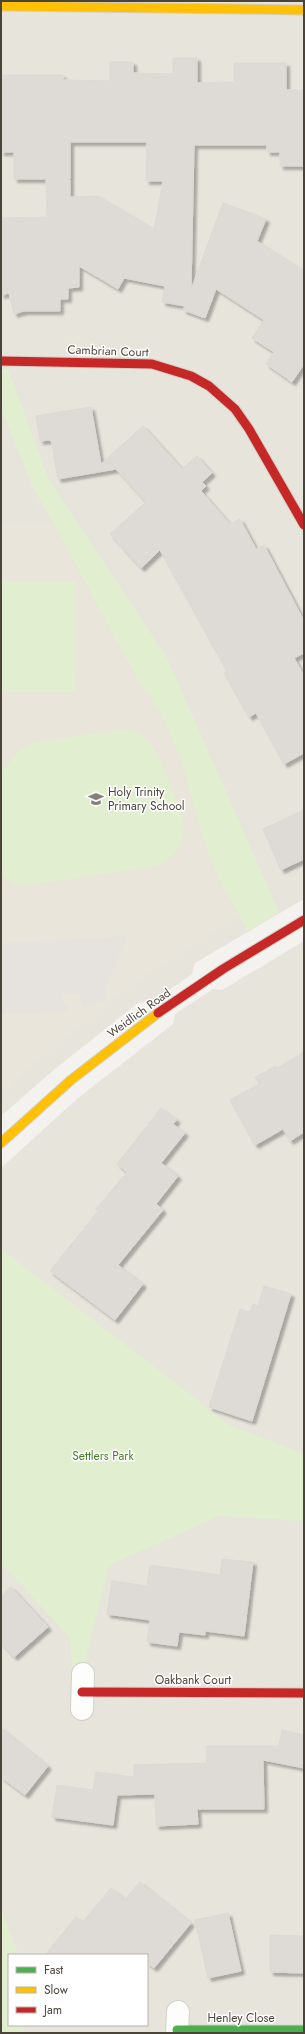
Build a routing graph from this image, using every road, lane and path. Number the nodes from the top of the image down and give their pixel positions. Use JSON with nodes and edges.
{"nodes":[{"id":1,"x":1,"y":6,"type":"edge"},
{"id":2,"x":304,"y":10,"type":"edge"},
{"id":3,"x":1,"y":361,"type":"edge"},
{"id":4,"x":304,"y":524,"type":"edge"},
{"id":5,"x":304,"y":920,"type":"edge"},
{"id":6,"x":1,"y":1143,"type":"edge"},
{"id":7,"x":83,"y":1692,"type":"dead end"},
{"id":8,"x":304,"y":1693,"type":"edge"},
{"id":9,"x":177,"y":2025,"type":"edge"},
{"id":10,"x":304,"y":2030,"type":"edge"}],
"edges":[{"from":1,"to":2,"type":"street"},
{"from":3,"to":4,"type":"street","name":"Cambrian Court"},
{"from":5,"to":6,"type":"street","name":"Weidlich Road"},
{"from":7,"to":8,"type":"street","name":"Oakbank Court"},
{"from":9,"to":10,"type":"street","name":"Henley Close"}]}
